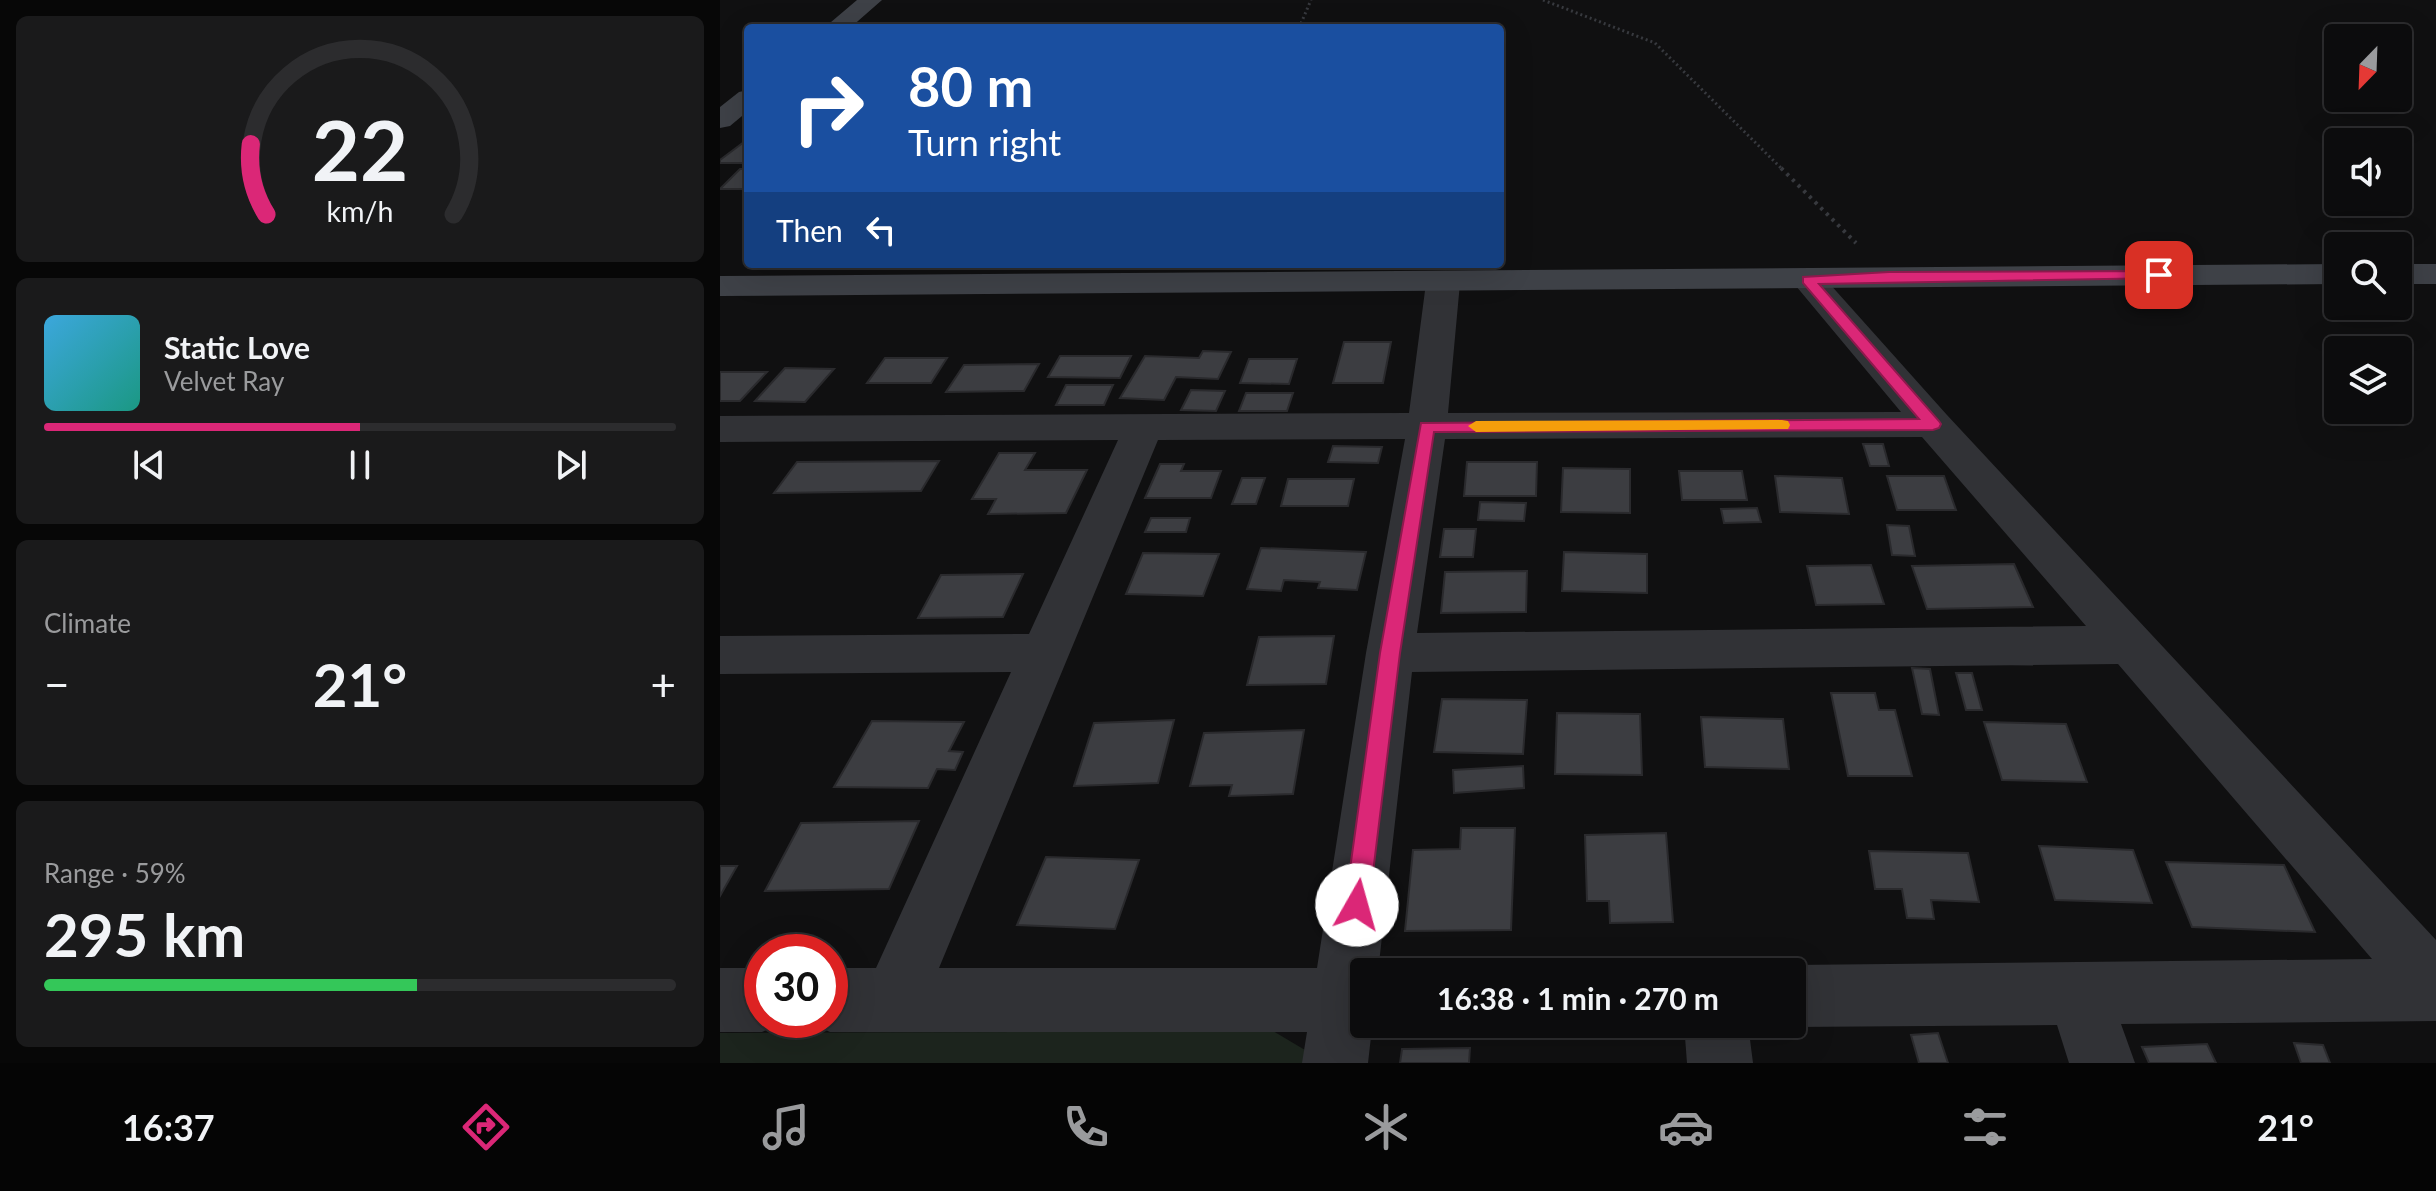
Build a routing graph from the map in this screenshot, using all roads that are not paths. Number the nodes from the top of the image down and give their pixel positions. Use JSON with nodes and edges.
{"nodes":[{"id":1,"x":871,"y":0,"type":"edge"},
{"id":2,"x":841,"y":24,"type":"edge"},
{"id":3,"x":744,"y":101,"type":"edge"},
{"id":4,"x":720,"y":120,"type":"edge"},
{"id":5,"x":2324,"y":274,"type":"edge"},
{"id":6,"x":2412,"y":274,"type":"edge"},
{"id":7,"x":2436,"y":274,"type":"edge"},
{"id":8,"x":1808,"y":280,"type":"junction"},
{"id":9,"x":1443,"y":283,"type":"junction"},
{"id":10,"x":720,"y":286,"type":"edge"},
{"id":11,"x":1933,"y":424,"type":"junction"},
{"id":12,"x":1427,"y":427,"type":"junction"},
{"id":13,"x":1143,"y":428,"type":"junction"},
{"id":14,"x":720,"y":429,"type":"edge"},
{"id":15,"x":2132,"y":645,"type":"junction"},
{"id":16,"x":1045,"y":653,"type":"junction"},
{"id":17,"x":1390,"y":653,"type":"junction"},
{"id":18,"x":720,"y":655,"type":"edge"},
{"id":19,"x":1358,"y":958,"type":"edge"},
{"id":20,"x":2436,"y":988,"type":"edge"},
{"id":21,"x":2078,"y":993,"type":"junction"},
{"id":22,"x":1806,"y":996,"type":"edge"},
{"id":23,"x":720,"y":1000,"type":"edge"},
{"id":24,"x":744,"y":1000,"type":"edge"},
{"id":25,"x":848,"y":1000,"type":"edge"},
{"id":26,"x":894,"y":1000,"type":"junction"},
{"id":27,"x":1350,"y":1000,"type":"edge"},
{"id":28,"x":1350,"y":1013,"type":"edge"},
{"id":29,"x":1717,"y":1038,"type":"edge"},
{"id":30,"x":1335,"y":1063,"type":"edge"},
{"id":31,"x":1720,"y":1063,"type":"edge"},
{"id":32,"x":2102,"y":1063,"type":"edge"}],
"edges":[{"from":1,"to":2,"type":"street"},
{"from":3,"to":4,"type":"street"},
{"from":5,"to":8,"type":"street"},
{"from":6,"to":7,"type":"street"},
{"from":8,"to":9,"type":"street"},
{"from":8,"to":11,"type":"street"},
{"from":9,"to":10,"type":"street"},
{"from":9,"to":12,"type":"street"},
{"from":11,"to":12,"type":"street"},
{"from":11,"to":15,"type":"street"},
{"from":12,"to":13,"type":"street"},
{"from":12,"to":17,"type":"street"},
{"from":13,"to":14,"type":"street"},
{"from":13,"to":16,"type":"street"},
{"from":15,"to":17,"type":"street"},
{"from":15,"to":20,"type":"street"},
{"from":16,"to":18,"type":"street"},
{"from":16,"to":26,"type":"street"},
{"from":17,"to":19,"type":"street"},
{"from":20,"to":21,"type":"street"},
{"from":21,"to":22,"type":"street"},
{"from":21,"to":32,"type":"street"},
{"from":23,"to":24,"type":"street"},
{"from":25,"to":26,"type":"street"},
{"from":26,"to":27,"type":"street"},
{"from":28,"to":30,"type":"street"},
{"from":29,"to":31,"type":"street"}]}
